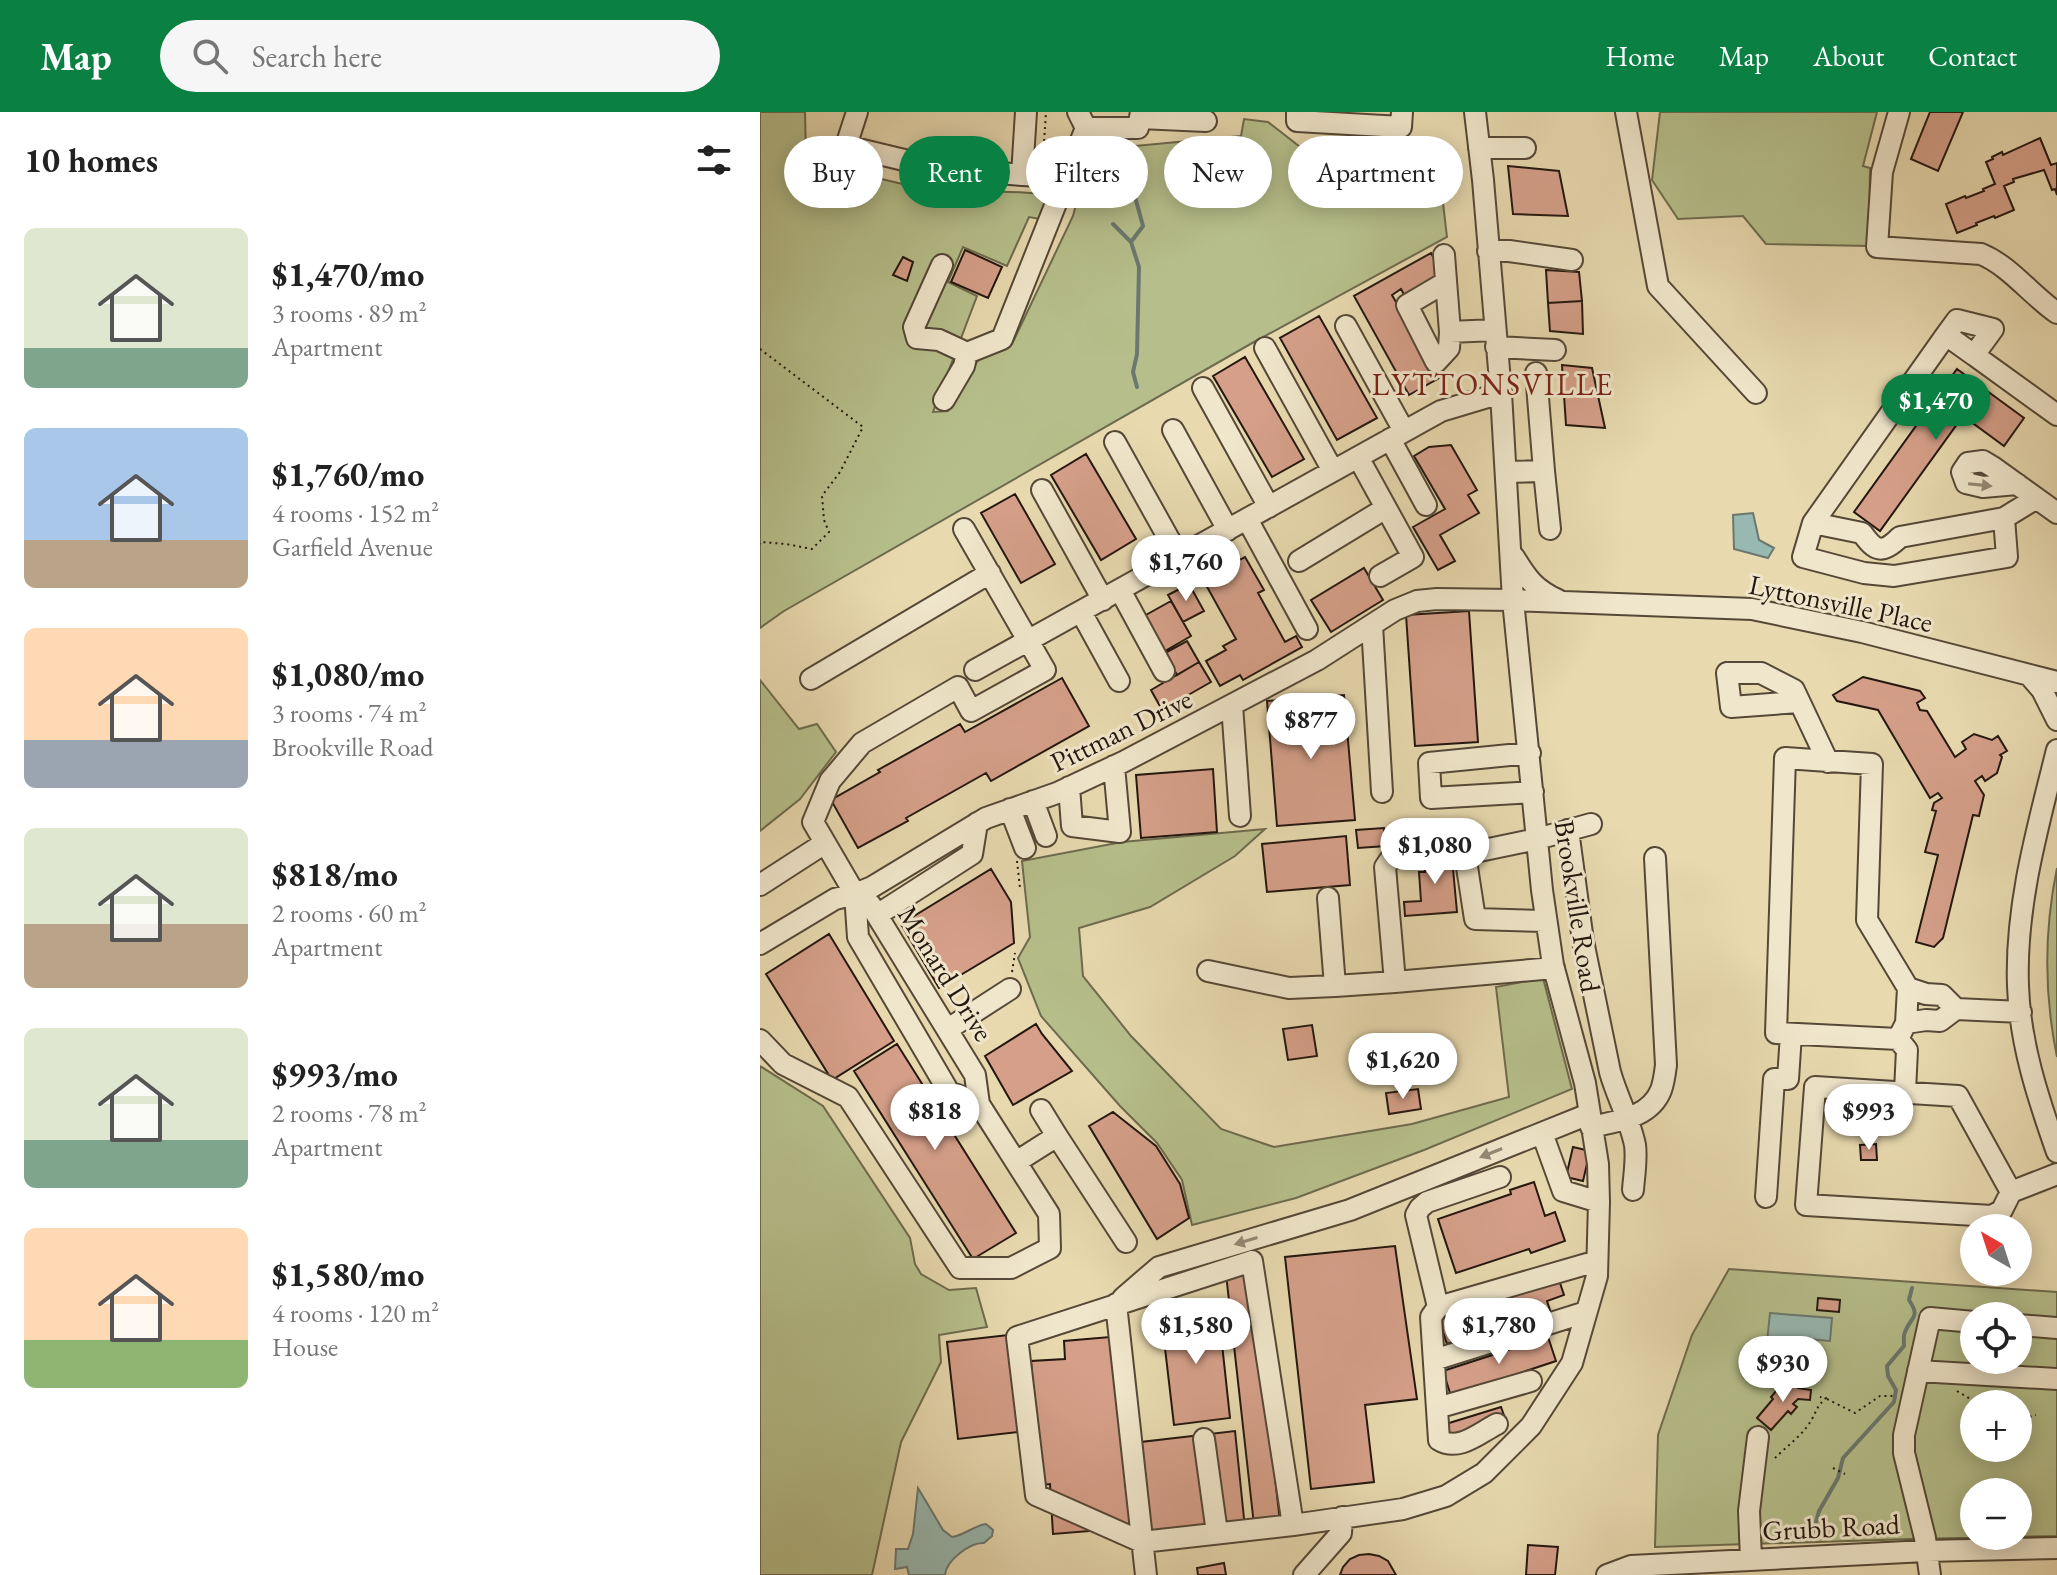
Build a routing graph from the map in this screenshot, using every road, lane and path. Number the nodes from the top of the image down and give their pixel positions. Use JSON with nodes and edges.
{"nodes":[{"id":1,"x":857,"y":112,"type":"edge"},
{"id":2,"x":1026,"y":112,"type":"edge"},
{"id":3,"x":1046,"y":112,"type":"edge"},
{"id":4,"x":1297,"y":112,"type":"edge"},
{"id":5,"x":1402,"y":112,"type":"edge"},
{"id":6,"x":1475,"y":112,"type":"edge"},
{"id":7,"x":1626,"y":112,"type":"edge"},
{"id":8,"x":1899,"y":112,"type":"edge"},
{"id":9,"x":1140,"y":115,"type":"edge"},
{"id":10,"x":1082,"y":120,"type":"edge"},
{"id":11,"x":1206,"y":121,"type":"dead end"},
{"id":12,"x":1045,"y":136,"type":"edge"},
{"id":13,"x":1479,"y":148,"type":"junction"},
{"id":14,"x":1525,"y":148,"type":"dead end"},
{"id":15,"x":1022,"y":175,"type":"junction"},
{"id":16,"x":1026,"y":175,"type":"edge"},
{"id":17,"x":1055,"y":208,"type":"edge"},
{"id":18,"x":1488,"y":251,"type":"junction"},
{"id":19,"x":1444,"y":255,"type":"dead end"},
{"id":20,"x":1572,"y":260,"type":"dead end"},
{"id":21,"x":942,"y":265,"type":"dead end"},
{"id":22,"x":1446,"y":282,"type":"junction"},
{"id":23,"x":2057,"y":313,"type":"edge"},
{"id":24,"x":1346,"y":326,"type":"dead end"},
{"id":25,"x":1450,"y":332,"type":"junction"},
{"id":26,"x":1946,"y":335,"type":"junction"},
{"id":27,"x":1496,"y":338,"type":"junction"},
{"id":28,"x":1265,"y":348,"type":"dead end"},
{"id":29,"x":760,"y":349,"type":"edge"},
{"id":30,"x":1555,"y":350,"type":"dead end"},
{"id":31,"x":967,"y":353,"type":"junction"},
{"id":32,"x":1974,"y":355,"type":"junction"},
{"id":33,"x":1536,"y":373,"type":"dead end"},
{"id":34,"x":1203,"y":388,"type":"dead end"},
{"id":35,"x":1501,"y":393,"type":"junction"},
{"id":36,"x":1756,"y":393,"type":"dead end"},
{"id":37,"x":944,"y":400,"type":"dead end"},
{"id":38,"x":2057,"y":415,"type":"edge"},
{"id":39,"x":1173,"y":430,"type":"dead end"},
{"id":40,"x":1397,"y":435,"type":"junction"},
{"id":41,"x":1115,"y":442,"type":"dead end"},
{"id":42,"x":1358,"y":457,"type":"junction"},
{"id":43,"x":1333,"y":471,"type":"junction"},
{"id":44,"x":1544,"y":471,"type":"junction"},
{"id":45,"x":1506,"y":472,"type":"junction"},
{"id":46,"x":2017,"y":484,"type":"dead end"},
{"id":47,"x":1042,"y":490,"type":"dead end"},
{"id":48,"x":2035,"y":499,"type":"junction"},
{"id":49,"x":1426,"y":505,"type":"dead end"},
{"id":50,"x":1269,"y":507,"type":"junction"},
{"id":51,"x":1386,"y":508,"type":"junction"},
{"id":52,"x":2057,"y":513,"type":"edge"},
{"id":53,"x":2004,"y":518,"type":"junction"},
{"id":54,"x":1247,"y":519,"type":"junction"},
{"id":55,"x":1813,"y":523,"type":"junction"},
{"id":56,"x":964,"y":529,"type":"dead end"},
{"id":57,"x":1550,"y":529,"type":"dead end"},
{"id":58,"x":1228,"y":530,"type":"junction"},
{"id":59,"x":760,"y":544,"type":"edge"},
{"id":60,"x":1511,"y":552,"type":"junction"},
{"id":61,"x":1179,"y":557,"type":"junction"},
{"id":62,"x":1299,"y":561,"type":"dead end"},
{"id":63,"x":990,"y":573,"type":"junction"},
{"id":64,"x":1380,"y":576,"type":"dead end"},
{"id":65,"x":1111,"y":595,"type":"junction"},
{"id":66,"x":1513,"y":600,"type":"junction"},
{"id":67,"x":1561,"y":602,"type":"junction"},
{"id":68,"x":1081,"y":612,"type":"junction"},
{"id":69,"x":1372,"y":625,"type":"junction"},
{"id":70,"x":1307,"y":629,"type":"dead end"},
{"id":71,"x":1029,"y":641,"type":"junction"},
{"id":72,"x":2057,"y":666,"type":"edge"},
{"id":73,"x":975,"y":670,"type":"dead end"},
{"id":74,"x":1164,"y":671,"type":"dead end"},
{"id":75,"x":2029,"y":675,"type":"junction"},
{"id":76,"x":811,"y":679,"type":"dead end"},
{"id":77,"x":1119,"y":681,"type":"dead end"},
{"id":78,"x":2057,"y":682,"type":"edge"},
{"id":79,"x":1799,"y":702,"type":"dead end"},
{"id":80,"x":1232,"y":705,"type":"junction"},
{"id":81,"x":2057,"y":720,"type":"edge"},
{"id":82,"x":2057,"y":750,"type":"edge"},
{"id":83,"x":1530,"y":753,"type":"junction"},
{"id":84,"x":1828,"y":762,"type":"junction"},
{"id":85,"x":1114,"y":766,"type":"junction"},
{"id":86,"x":1069,"y":787,"type":"junction"},
{"id":87,"x":1382,"y":792,"type":"dead end"},
{"id":88,"x":1533,"y":792,"type":"junction"},
{"id":89,"x":1033,"y":801,"type":"junction"},
{"id":90,"x":1010,"y":809,"type":"junction"},
{"id":91,"x":1240,"y":816,"type":"dead end"},
{"id":92,"x":977,"y":823,"type":"junction"},
{"id":93,"x":1591,"y":824,"type":"dead end"},
{"id":94,"x":1568,"y":830,"type":"junction"},
{"id":95,"x":1046,"y":836,"type":"dead end"},
{"id":96,"x":1537,"y":839,"type":"junction"},
{"id":97,"x":825,"y":843,"type":"junction"},
{"id":98,"x":1025,"y":848,"type":"joint"},
{"id":99,"x":1465,"y":854,"type":"junction"},
{"id":100,"x":1655,"y":858,"type":"dead end"},
{"id":101,"x":760,"y":885,"type":"edge"},
{"id":102,"x":1020,"y":888,"type":"dead end"},
{"id":103,"x":855,"y":894,"type":"junction"},
{"id":104,"x":1328,"y":898,"type":"dead end"},
{"id":105,"x":877,"y":915,"type":"junction"},
{"id":106,"x":1546,"y":921,"type":"junction"},
{"id":107,"x":760,"y":944,"type":"edge"},
{"id":108,"x":1015,"y":953,"type":"dead end"},
{"id":109,"x":1554,"y":968,"type":"junction"},
{"id":110,"x":1208,"y":971,"type":"dead end"},
{"id":111,"x":1395,"y":982,"type":"junction"},
{"id":112,"x":1335,"y":986,"type":"junction"},
{"id":113,"x":1908,"y":988,"type":"junction"},
{"id":114,"x":1010,"y":989,"type":"joint"},
{"id":115,"x":1956,"y":1009,"type":"junction"},
{"id":116,"x":2021,"y":1012,"type":"junction"},
{"id":117,"x":948,"y":1029,"type":"junction"},
{"id":118,"x":1902,"y":1031,"type":"junction"},
{"id":119,"x":1791,"y":1034,"type":"junction"},
{"id":120,"x":760,"y":1040,"type":"edge"},
{"id":121,"x":1905,"y":1091,"type":"junction"},
{"id":122,"x":979,"y":1104,"type":"junction"},
{"id":123,"x":1041,"y":1110,"type":"dead end"},
{"id":124,"x":1628,"y":1119,"type":"junction"},
{"id":125,"x":1590,"y":1121,"type":"junction"},
{"id":126,"x":1542,"y":1133,"type":"junction"},
{"id":127,"x":1057,"y":1136,"type":"junction"},
{"id":128,"x":2057,"y":1152,"type":"edge"},
{"id":129,"x":1016,"y":1162,"type":"junction"},
{"id":130,"x":2057,"y":1174,"type":"edge"},
{"id":131,"x":1500,"y":1177,"type":"dead end"},
{"id":132,"x":1633,"y":1190,"type":"dead end"},
{"id":133,"x":2011,"y":1192,"type":"junction"},
{"id":134,"x":1766,"y":1197,"type":"dead end"},
{"id":135,"x":1599,"y":1202,"type":"junction"},
{"id":136,"x":1126,"y":1242,"type":"dead end"},
{"id":137,"x":1597,"y":1261,"type":"junction"},
{"id":138,"x":1116,"y":1304,"type":"junction"},
{"id":139,"x":1438,"y":1307,"type":"junction"},
{"id":140,"x":1586,"y":1312,"type":"junction"},
{"id":141,"x":1960,"y":1321,"type":"edge"},
{"id":142,"x":2032,"y":1326,"type":"edge"},
{"id":143,"x":2057,"y":1328,"type":"edge"},
{"id":144,"x":1434,"y":1360,"type":"junction"},
{"id":145,"x":1918,"y":1371,"type":"junction"},
{"id":146,"x":2057,"y":1379,"type":"edge"},
{"id":147,"x":1531,"y":1381,"type":"dead end"},
{"id":148,"x":1953,"y":1388,"type":"dead end"},
{"id":149,"x":1960,"y":1392,"type":"edge"},
{"id":150,"x":1901,"y":1396,"type":"dead end"},
{"id":151,"x":1820,"y":1397,"type":"dead end"},
{"id":152,"x":1826,"y":1398,"type":"junction"},
{"id":153,"x":1437,"y":1408,"type":"junction"},
{"id":154,"x":2036,"y":1415,"type":"dead end"},
{"id":155,"x":2032,"y":1416,"type":"edge"},
{"id":156,"x":1497,"y":1424,"type":"dead end"},
{"id":157,"x":1758,"y":1437,"type":"dead end"},
{"id":158,"x":1204,"y":1439,"type":"dead end"},
{"id":159,"x":1775,"y":1458,"type":"dead end"},
{"id":160,"x":1833,"y":1468,"type":"dead end"},
{"id":161,"x":1845,"y":1474,"type":"dead end"},
{"id":162,"x":1342,"y":1517,"type":"junction"},
{"id":163,"x":1293,"y":1525,"type":"junction"},
{"id":164,"x":1217,"y":1533,"type":"junction"},
{"id":165,"x":1142,"y":1542,"type":"junction"},
{"id":166,"x":2057,"y":1548,"type":"edge"},
{"id":167,"x":1926,"y":1551,"type":"junction"},
{"id":168,"x":1751,"y":1559,"type":"junction"},
{"id":169,"x":1608,"y":1574,"type":"edge"},
{"id":170,"x":1146,"y":1575,"type":"edge"},
{"id":171,"x":1304,"y":1575,"type":"edge"},
{"id":172,"x":1930,"y":1575,"type":"edge"}],
"edges":[{"from":1,"to":15,"type":"street"},
{"from":2,"to":15,"type":"street"},
{"from":3,"to":12,"type":"path"},
{"from":4,"to":5,"type":"street"},
{"from":6,"to":13,"type":"street","name":"Brookville Road"},
{"from":7,"to":36,"type":"street"},
{"from":8,"to":23,"type":"street"},
{"from":9,"to":10,"type":"street"},
{"from":9,"to":11,"type":"street"},
{"from":13,"to":14,"type":"street"},
{"from":13,"to":18,"type":"street","name":"Brookville Road"},
{"from":15,"to":16,"type":"street"},
{"from":17,"to":31,"type":"street"},
{"from":18,"to":20,"type":"street"},
{"from":18,"to":27,"type":"street","name":"Brookville Road"},
{"from":19,"to":22,"type":"street"},
{"from":21,"to":31,"type":"street"},
{"from":22,"to":25,"type":"street"},
{"from":22,"to":25,"type":"street"},
{"from":24,"to":40,"type":"street"},
{"from":25,"to":27,"type":"street"},
{"from":26,"to":32,"type":"street"},
{"from":26,"to":32,"type":"street"},
{"from":26,"to":55,"type":"street"},
{"from":27,"to":30,"type":"street"},
{"from":27,"to":35,"type":"street","name":"Brookville Road"},
{"from":28,"to":43,"type":"street"},
{"from":29,"to":59,"type":"path"},
{"from":31,"to":37,"type":"street"},
{"from":32,"to":38,"type":"street"},
{"from":33,"to":44,"type":"street"},
{"from":34,"to":50,"type":"street"},
{"from":35,"to":40,"type":"street"},
{"from":35,"to":45,"type":"street","name":"Brookville Road"},
{"from":39,"to":58,"type":"street"},
{"from":40,"to":42,"type":"street"},
{"from":40,"to":49,"type":"street"},
{"from":41,"to":61,"type":"street"},
{"from":42,"to":43,"type":"street"},
{"from":42,"to":51,"type":"street"},
{"from":43,"to":50,"type":"street"},
{"from":44,"to":45,"type":"street"},
{"from":44,"to":57,"type":"street"},
{"from":45,"to":60,"type":"street","name":"Brookville Road"},
{"from":46,"to":48,"type":"street"},
{"from":47,"to":65,"type":"street"},
{"from":48,"to":52,"type":"street"},
{"from":48,"to":53,"type":"street"},
{"from":50,"to":54,"type":"street"},
{"from":51,"to":62,"type":"street"},
{"from":51,"to":64,"type":"street"},
{"from":53,"to":55,"type":"street"},
{"from":53,"to":55,"type":"street"},
{"from":54,"to":58,"type":"street"},
{"from":54,"to":70,"type":"street"},
{"from":56,"to":63,"type":"street"},
{"from":58,"to":61,"type":"street"},
{"from":60,"to":66,"type":"street","name":"Brookville Road"},
{"from":60,"to":67,"type":"street"},
{"from":61,"to":65,"type":"street"},
{"from":63,"to":71,"type":"street"},
{"from":63,"to":76,"type":"street"},
{"from":65,"to":68,"type":"street"},
{"from":65,"to":74,"type":"street"},
{"from":66,"to":67,"type":"street","name":"Lyttonsville Place"},
{"from":66,"to":69,"type":"street","name":"Pittman Drive"},
{"from":66,"to":83,"type":"street","name":"Brookville Road"},
{"from":67,"to":75,"type":"street","name":"Lyttonsville Place"},
{"from":68,"to":71,"type":"street"},
{"from":68,"to":77,"type":"street"},
{"from":69,"to":80,"type":"street","name":"Pittman Drive"},
{"from":69,"to":87,"type":"street"},
{"from":71,"to":73,"type":"street"},
{"from":71,"to":97,"type":"street"},
{"from":72,"to":75,"type":"street"},
{"from":75,"to":78,"type":"street","name":"Lyttonsville Place"},
{"from":75,"to":81,"type":"street"},
{"from":79,"to":84,"type":"street"},
{"from":80,"to":85,"type":"street","name":"Pittman Drive"},
{"from":80,"to":91,"type":"street"},
{"from":82,"to":116,"type":"street"},
{"from":83,"to":88,"type":"street","name":"Brookville Road"},
{"from":83,"to":88,"type":"street"},
{"from":84,"to":113,"type":"street"},
{"from":84,"to":119,"type":"street"},
{"from":85,"to":86,"type":"street","name":"Pittman Drive"},
{"from":85,"to":86,"type":"street"},
{"from":86,"to":89,"type":"street","name":"Pittman Drive"},
{"from":88,"to":96,"type":"street","name":"Brookville Road"},
{"from":89,"to":90,"type":"street","name":"Pittman Drive"},
{"from":89,"to":95,"type":"street"},
{"from":90,"to":92,"type":"street","name":"Pittman Drive"},
{"from":90,"to":98,"type":"street"},
{"from":92,"to":103,"type":"street","name":"Pittman Drive"},
{"from":92,"to":105,"type":"street"},
{"from":93,"to":94,"type":"street"},
{"from":94,"to":96,"type":"street"},
{"from":94,"to":124,"type":"street"},
{"from":96,"to":99,"type":"street"},
{"from":96,"to":106,"type":"street","name":"Brookville Road"},
{"from":97,"to":101,"type":"street"},
{"from":97,"to":103,"type":"street"},
{"from":98,"to":102,"type":"path"},
{"from":99,"to":106,"type":"street"},
{"from":99,"to":111,"type":"street"},
{"from":100,"to":124,"type":"street"},
{"from":103,"to":105,"type":"street","name":"Monard Drive"},
{"from":103,"to":107,"type":"street","name":"Pittman Drive"},
{"from":103,"to":122,"type":"street","name":"Monard Drive"},
{"from":104,"to":112,"type":"street"},
{"from":105,"to":117,"type":"street","name":"Monard Drive"},
{"from":106,"to":109,"type":"street","name":"Brookville Road"},
{"from":108,"to":114,"type":"path"},
{"from":109,"to":111,"type":"street"},
{"from":109,"to":125,"type":"street","name":"Brookville Road"},
{"from":110,"to":112,"type":"street"},
{"from":111,"to":112,"type":"street"},
{"from":113,"to":115,"type":"street"},
{"from":113,"to":118,"type":"street"},
{"from":114,"to":117,"type":"street"},
{"from":115,"to":116,"type":"street"},
{"from":115,"to":118,"type":"street"},
{"from":116,"to":128,"type":"street"},
{"from":117,"to":122,"type":"street","name":"Monard Drive"},
{"from":118,"to":119,"type":"street"},
{"from":118,"to":121,"type":"street"},
{"from":119,"to":134,"type":"street"},
{"from":120,"to":129,"type":"street","name":"Monard Drive"},
{"from":121,"to":133,"type":"street"},
{"from":121,"to":133,"type":"street"},
{"from":122,"to":129,"type":"street","name":"Monard Drive"},
{"from":123,"to":127,"type":"street"},
{"from":124,"to":125,"type":"street"},
{"from":124,"to":132,"type":"street"},
{"from":125,"to":126,"type":"street"},
{"from":125,"to":135,"type":"street","name":"Brookville Road"},
{"from":126,"to":135,"type":"street"},
{"from":126,"to":138,"type":"street","one_way":true},
{"from":127,"to":129,"type":"street"},
{"from":127,"to":136,"type":"street"},
{"from":130,"to":133,"type":"street"},
{"from":131,"to":139,"type":"street"},
{"from":135,"to":137,"type":"street","name":"Brookville Road"},
{"from":137,"to":139,"type":"street"},
{"from":137,"to":140,"type":"street","name":"Brookville Road"},
{"from":138,"to":163,"type":"street"},
{"from":138,"to":165,"type":"street"},
{"from":138,"to":165,"type":"street"},
{"from":139,"to":144,"type":"street"},
{"from":140,"to":144,"type":"street"},
{"from":140,"to":162,"type":"street","name":"Brookville Road"},
{"from":141,"to":145,"type":"street"},
{"from":142,"to":143,"type":"street"},
{"from":144,"to":153,"type":"street"},
{"from":145,"to":146,"type":"street"},
{"from":145,"to":167,"type":"street"},
{"from":147,"to":153,"type":"street"},
{"from":148,"to":149,"type":"path"},
{"from":150,"to":152,"type":"path"},
{"from":151,"to":152,"type":"path"},
{"from":152,"to":159,"type":"path"},
{"from":153,"to":156,"type":"street"},
{"from":154,"to":155,"type":"path"},
{"from":157,"to":168,"type":"street"},
{"from":158,"to":164,"type":"street"},
{"from":160,"to":161,"type":"path"},
{"from":162,"to":163,"type":"street","name":"Brookville Road"},
{"from":162,"to":171,"type":"street"},
{"from":163,"to":164,"type":"street","name":"Brookville Road"},
{"from":164,"to":165,"type":"street","name":"Brookville Road"},
{"from":165,"to":170,"type":"street"},
{"from":166,"to":167,"type":"street","name":"Grubb Road"},
{"from":167,"to":168,"type":"street","name":"Grubb Road"},
{"from":167,"to":172,"type":"street"},
{"from":168,"to":169,"type":"street","name":"Grubb Road"}]}
